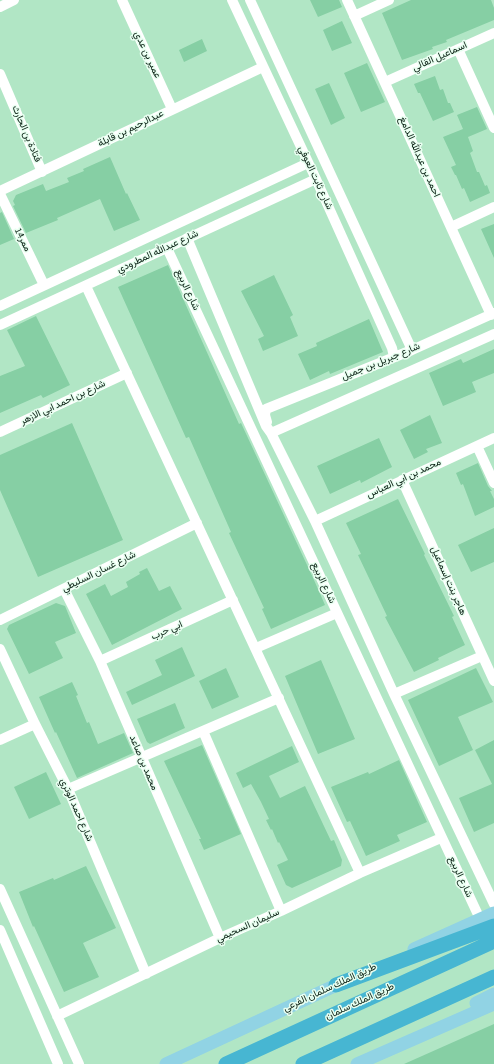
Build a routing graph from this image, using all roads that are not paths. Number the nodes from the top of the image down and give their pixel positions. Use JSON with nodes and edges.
{"nodes":[{"id":1,"x":14,"y":0,"type":"edge"},
{"id":2,"x":122,"y":0,"type":"edge"},
{"id":3,"x":232,"y":0,"type":"edge"},
{"id":4,"x":250,"y":0,"type":"edge"},
{"id":5,"x":347,"y":0,"type":"edge"},
{"id":6,"x":389,"y":0,"type":"edge"},
{"id":7,"x":0,"y":7,"type":"edge"},
{"id":8,"x":354,"y":16,"type":"junction"},
{"id":9,"x":494,"y":33,"type":"edge"},
{"id":10,"x":458,"y":49,"type":"junction"},
{"id":11,"x":263,"y":67,"type":"junction"},
{"id":12,"x":0,"y":74,"type":"edge"},
{"id":13,"x":385,"y":82,"type":"junction"},
{"id":14,"x":172,"y":109,"type":"junction"},
{"id":15,"x":494,"y":128,"type":"edge"},
{"id":16,"x":308,"y":163,"type":"junction"},
{"id":17,"x":42,"y":172,"type":"junction"},
{"id":18,"x":316,"y":179,"type":"junction"},
{"id":19,"x":0,"y":191,"type":"edge"},
{"id":20,"x":0,"y":194,"type":"edge"},
{"id":21,"x":494,"y":207,"type":"edge"},
{"id":22,"x":451,"y":227,"type":"junction"},
{"id":23,"x":187,"y":238,"type":"junction"},
{"id":24,"x":167,"y":248,"type":"junction"},
{"id":25,"x":44,"y":285,"type":"junction"},
{"id":26,"x":86,"y":286,"type":"junction"},
{"id":27,"x":0,"y":306,"type":"edge"},
{"id":28,"x":492,"y":314,"type":"edge"},
{"id":29,"x":0,"y":325,"type":"edge"},
{"id":30,"x":494,"y":334,"type":"edge"},
{"id":31,"x":408,"y":340,"type":"junction"},
{"id":32,"x":412,"y":350,"type":"junction"},
{"id":33,"x":393,"y":353,"type":"junction"},
{"id":34,"x":127,"y":373,"type":"junction"},
{"id":35,"x":274,"y":431,"type":"junction"},
{"id":36,"x":0,"y":432,"type":"edge"},
{"id":37,"x":494,"y":438,"type":"edge"},
{"id":38,"x":477,"y":446,"type":"junction"},
{"id":39,"x":402,"y":480,"type":"junction"},
{"id":40,"x":494,"y":483,"type":"edge"},
{"id":41,"x":314,"y":521,"type":"junction"},
{"id":42,"x":197,"y":523,"type":"junction"},
{"id":43,"x":64,"y":589,"type":"junction"},
{"id":44,"x":233,"y":600,"type":"junction"},
{"id":45,"x":337,"y":613,"type":"junction"},
{"id":46,"x":0,"y":620,"type":"edge"},
{"id":47,"x":256,"y":648,"type":"junction"},
{"id":48,"x":0,"y":649,"type":"edge"},
{"id":49,"x":482,"y":656,"type":"junction"},
{"id":50,"x":100,"y":661,"type":"junction"},
{"id":51,"x":494,"y":681,"type":"edge"},
{"id":52,"x":394,"y":694,"type":"junction"},
{"id":53,"x":279,"y":698,"type":"junction"},
{"id":54,"x":35,"y":724,"type":"junction"},
{"id":55,"x":203,"y":731,"type":"junction"},
{"id":56,"x":0,"y":740,"type":"edge"},
{"id":57,"x":141,"y":757,"type":"junction"},
{"id":58,"x":68,"y":789,"type":"junction"},
{"id":59,"x":441,"y":838,"type":"junction"},
{"id":60,"x":360,"y":873,"type":"junction"},
{"id":61,"x":0,"y":889,"type":"edge"},
{"id":62,"x":494,"y":904,"type":"edge"},
{"id":63,"x":281,"y":911,"type":"junction"},
{"id":64,"x":494,"y":913,"type":"edge"},
{"id":65,"x":480,"y":919,"type":"junction"},
{"id":66,"x":494,"y":926,"type":"edge"},
{"id":67,"x":0,"y":930,"type":"edge"},
{"id":68,"x":220,"y":938,"type":"junction"},
{"id":69,"x":494,"y":941,"type":"edge"},
{"id":70,"x":146,"y":974,"type":"junction"},
{"id":71,"x":494,"y":976,"type":"edge"},
{"id":72,"x":336,"y":986,"type":"junction"},
{"id":73,"x":494,"y":994,"type":"edge"},
{"id":74,"x":494,"y":1004,"type":"edge"},
{"id":75,"x":57,"y":1016,"type":"junction"},
{"id":76,"x":235,"y":1032,"type":"junction"},
{"id":77,"x":375,"y":1056,"type":"junction"},
{"id":78,"x":58,"y":1064,"type":"edge"},
{"id":79,"x":79,"y":1064,"type":"edge"},
{"id":80,"x":166,"y":1064,"type":"edge"},
{"id":81,"x":173,"y":1064,"type":"edge"},
{"id":82,"x":226,"y":1064,"type":"edge"},
{"id":83,"x":303,"y":1064,"type":"edge"},
{"id":84,"x":357,"y":1064,"type":"edge"}],
"edges":[{"from":1,"to":7,"type":"street"},
{"from":2,"to":14,"type":"street","name":"عمير بن عدي"},
{"from":3,"to":11,"type":"street","name":"شارع ثابت العوفي"},
{"from":4,"to":31,"type":"street","name":"شارع ثابت العوفي"},
{"from":5,"to":8,"type":"street","name":"احمد بن عبدالله الدامغ"},
{"from":6,"to":8,"type":"street"},
{"from":8,"to":13,"type":"street","name":"احمد بن عبدالله الدامغ"},
{"from":9,"to":10,"type":"street","name":"اسماعيل القالي"},
{"from":10,"to":13,"type":"street","name":"اسماعيل القالي"},
{"from":10,"to":15,"type":"street"},
{"from":11,"to":14,"type":"street","name":"عبدالرحيم بن قابلة"},
{"from":11,"to":16,"type":"street","name":"شارع ثابت العوفي"},
{"from":12,"to":17,"type":"street","name":"فتادة بن الحارث"},
{"from":13,"to":22,"type":"street","name":"احمد بن عبدالله الدامغ"},
{"from":14,"to":17,"type":"street","name":"عبدالرحيم بن قابلة"},
{"from":16,"to":18,"type":"street","name":"شارع ثابت العوفي"},
{"from":16,"to":25,"type":"street","name":"شارع عبدالله المطرودي"},
{"from":17,"to":19,"type":"street","name":"عبدالرحيم بن قابلة"},
{"from":18,"to":23,"type":"street","name":"شارع عبدالله المطرودي"},
{"from":18,"to":33,"type":"street","name":"شارع ثابت العوفي"},
{"from":20,"to":25,"type":"street","name":"ممر14"},
{"from":21,"to":22,"type":"street"},
{"from":22,"to":28,"type":"street","name":"احمد بن عبدالله الدامغ"},
{"from":23,"to":24,"type":"street","name":"شارع عبدالله المطرودي"},
{"from":23,"to":35,"type":"street","name":"شارع الربيع"},
{"from":24,"to":26,"type":"street","name":"شارع عبدالله المطرودي"},
{"from":24,"to":45,"type":"street","name":"شارع الربيع"},
{"from":25,"to":27,"type":"street","name":"شارع عبدالله المطرودي"},
{"from":26,"to":29,"type":"street","name":"شارع عبدالله المطرودي"},
{"from":26,"to":34,"type":"street"},
{"from":28,"to":32,"type":"street","name":"شارع جبريل بن جميل"},
{"from":30,"to":35,"type":"street","name":"شارع جبريل بن جميل"},
{"from":31,"to":32,"type":"street","name":"شارع ثابت العوفي"},
{"from":31,"to":33,"type":"street"},
{"from":32,"to":33,"type":"street","name":"شارع جبريل بن جميل"},
{"from":33,"to":35,"type":"street","name":"شارع جبريل بن جميل"},
{"from":34,"to":36,"type":"street","name":"شارع بن احمد ابي الازهر"},
{"from":34,"to":42,"type":"street"},
{"from":35,"to":41,"type":"street","name":"شارع الربيع"},
{"from":37,"to":38,"type":"street","name":"محمد بن ابي العباس"},
{"from":38,"to":39,"type":"street","name":"محمد بن ابي العباس"},
{"from":38,"to":40,"type":"street"},
{"from":39,"to":41,"type":"street","name":"محمد بن ابي العباس"},
{"from":39,"to":49,"type":"street","name":"هاجر بنت إسماعيل"},
{"from":41,"to":52,"type":"street","name":"شارع الربيع"},
{"from":42,"to":43,"type":"street","name":"شارع غسان السليطي"},
{"from":42,"to":44,"type":"street"},
{"from":43,"to":46,"type":"street","name":"شارع غسان السليطي"},
{"from":43,"to":50,"type":"street","name":"محمد بن صاعد"},
{"from":44,"to":47,"type":"street"},
{"from":44,"to":50,"type":"street","name":"ابي حرب"},
{"from":45,"to":47,"type":"street"},
{"from":45,"to":59,"type":"street","name":"شارع الربيع"},
{"from":47,"to":53,"type":"street"},
{"from":48,"to":54,"type":"street","name":"شارع احمد الوتري"},
{"from":49,"to":51,"type":"street","name":"هاجر بنت إسماعيل"},
{"from":49,"to":52,"type":"street"},
{"from":50,"to":57,"type":"street","name":"محمد بن صاعد"},
{"from":52,"to":62,"type":"street","name":"شارع الربيع"},
{"from":53,"to":55,"type":"street"},
{"from":53,"to":60,"type":"street"},
{"from":54,"to":56,"type":"street"},
{"from":54,"to":58,"type":"street","name":"شارع احمد الوتري"},
{"from":55,"to":57,"type":"street"},
{"from":55,"to":63,"type":"street"},
{"from":57,"to":58,"type":"street"},
{"from":57,"to":68,"type":"street","name":"محمد بن صاعد"},
{"from":58,"to":70,"type":"street","name":"شارع احمد الوتري"},
{"from":59,"to":60,"type":"street","name":"سليمان السحيمي"},
{"from":59,"to":65,"type":"street","name":"شارع الربيع"},
{"from":60,"to":63,"type":"street","name":"سليمان السحيمي"},
{"from":61,"to":75,"type":"street"},
{"from":63,"to":68,"type":"street","name":"سليمان السحيمي"},
{"from":64,"to":65,"type":"main road","name":"طريق الملك سلمان الفرعي"},
{"from":65,"to":72,"type":"main road","name":"طريق الملك سلمان الفرعي"},
{"from":66,"to":72,"type":"highway"},
{"from":67,"to":78,"type":"street"},
{"from":68,"to":70,"type":"street","name":"سليمان السحيمي"},
{"from":69,"to":82,"type":"highway","name":"طريق الملك سلمان"},
{"from":70,"to":75,"type":"street","name":"سليمان السحيمي"},
{"from":71,"to":83,"type":"highway"},
{"from":72,"to":76,"type":"main road","name":"طريق الملك سلمان الفرعي"},
{"from":73,"to":77,"type":"main road"},
{"from":74,"to":77,"type":"main road"},
{"from":75,"to":79,"type":"street"},
{"from":76,"to":80,"type":"main road","name":"طريق الملك سلمان الفرعي"},
{"from":76,"to":81,"type":"main road"},
{"from":77,"to":84,"type":"main road"}]}
